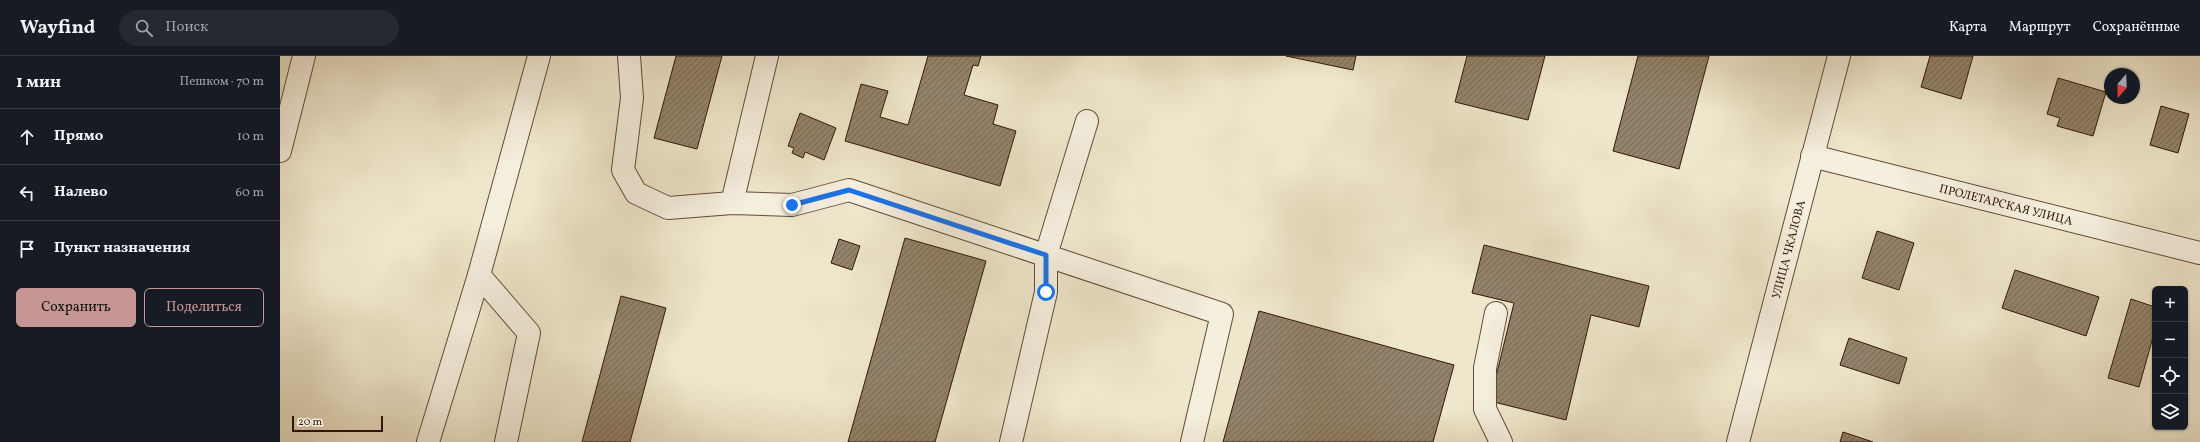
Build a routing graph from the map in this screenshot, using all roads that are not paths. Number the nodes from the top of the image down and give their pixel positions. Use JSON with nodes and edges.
{"nodes":[{"id":1,"x":304,"y":56,"type":"edge"},
{"id":2,"x":539,"y":56,"type":"edge"},
{"id":3,"x":629,"y":56,"type":"edge"},
{"id":4,"x":767,"y":56,"type":"edge"},
{"id":5,"x":1839,"y":56,"type":"edge"},
{"id":6,"x":1087,"y":121,"type":"dead end"},
{"id":7,"x":280,"y":151,"type":"edge"},
{"id":8,"x":1812,"y":156,"type":"junction"},
{"id":9,"x":732,"y":203,"type":"junction"},
{"id":10,"x":2200,"y":253,"type":"edge"},
{"id":11,"x":1046,"y":255,"type":"junction"},
{"id":12,"x":479,"y":276,"type":"junction"},
{"id":13,"x":1496,"y":313,"type":"dead end"},
{"id":14,"x":428,"y":442,"type":"edge"},
{"id":15,"x":506,"y":442,"type":"edge"},
{"id":16,"x":1010,"y":442,"type":"edge"},
{"id":17,"x":1192,"y":442,"type":"edge"},
{"id":18,"x":1501,"y":442,"type":"edge"},
{"id":19,"x":1738,"y":442,"type":"edge"}],
"edges":[{"from":1,"to":7,"type":"street"},
{"from":2,"to":12,"type":"street"},
{"from":3,"to":9,"type":"street"},
{"from":4,"to":9,"type":"street"},
{"from":5,"to":8,"type":"street","name":"УЛИЦА ЧКАЛОВА"},
{"from":6,"to":11,"type":"street"},
{"from":8,"to":10,"type":"street","name":"ПРОЛЕТАРСКАЯ УЛИЦА"},
{"from":8,"to":19,"type":"street","name":"УЛИЦА ЧКАЛОВА"},
{"from":9,"to":11,"type":"street"},
{"from":11,"to":16,"type":"street"},
{"from":11,"to":17,"type":"street"},
{"from":12,"to":14,"type":"street"},
{"from":12,"to":15,"type":"street"},
{"from":13,"to":18,"type":"street"}]}
